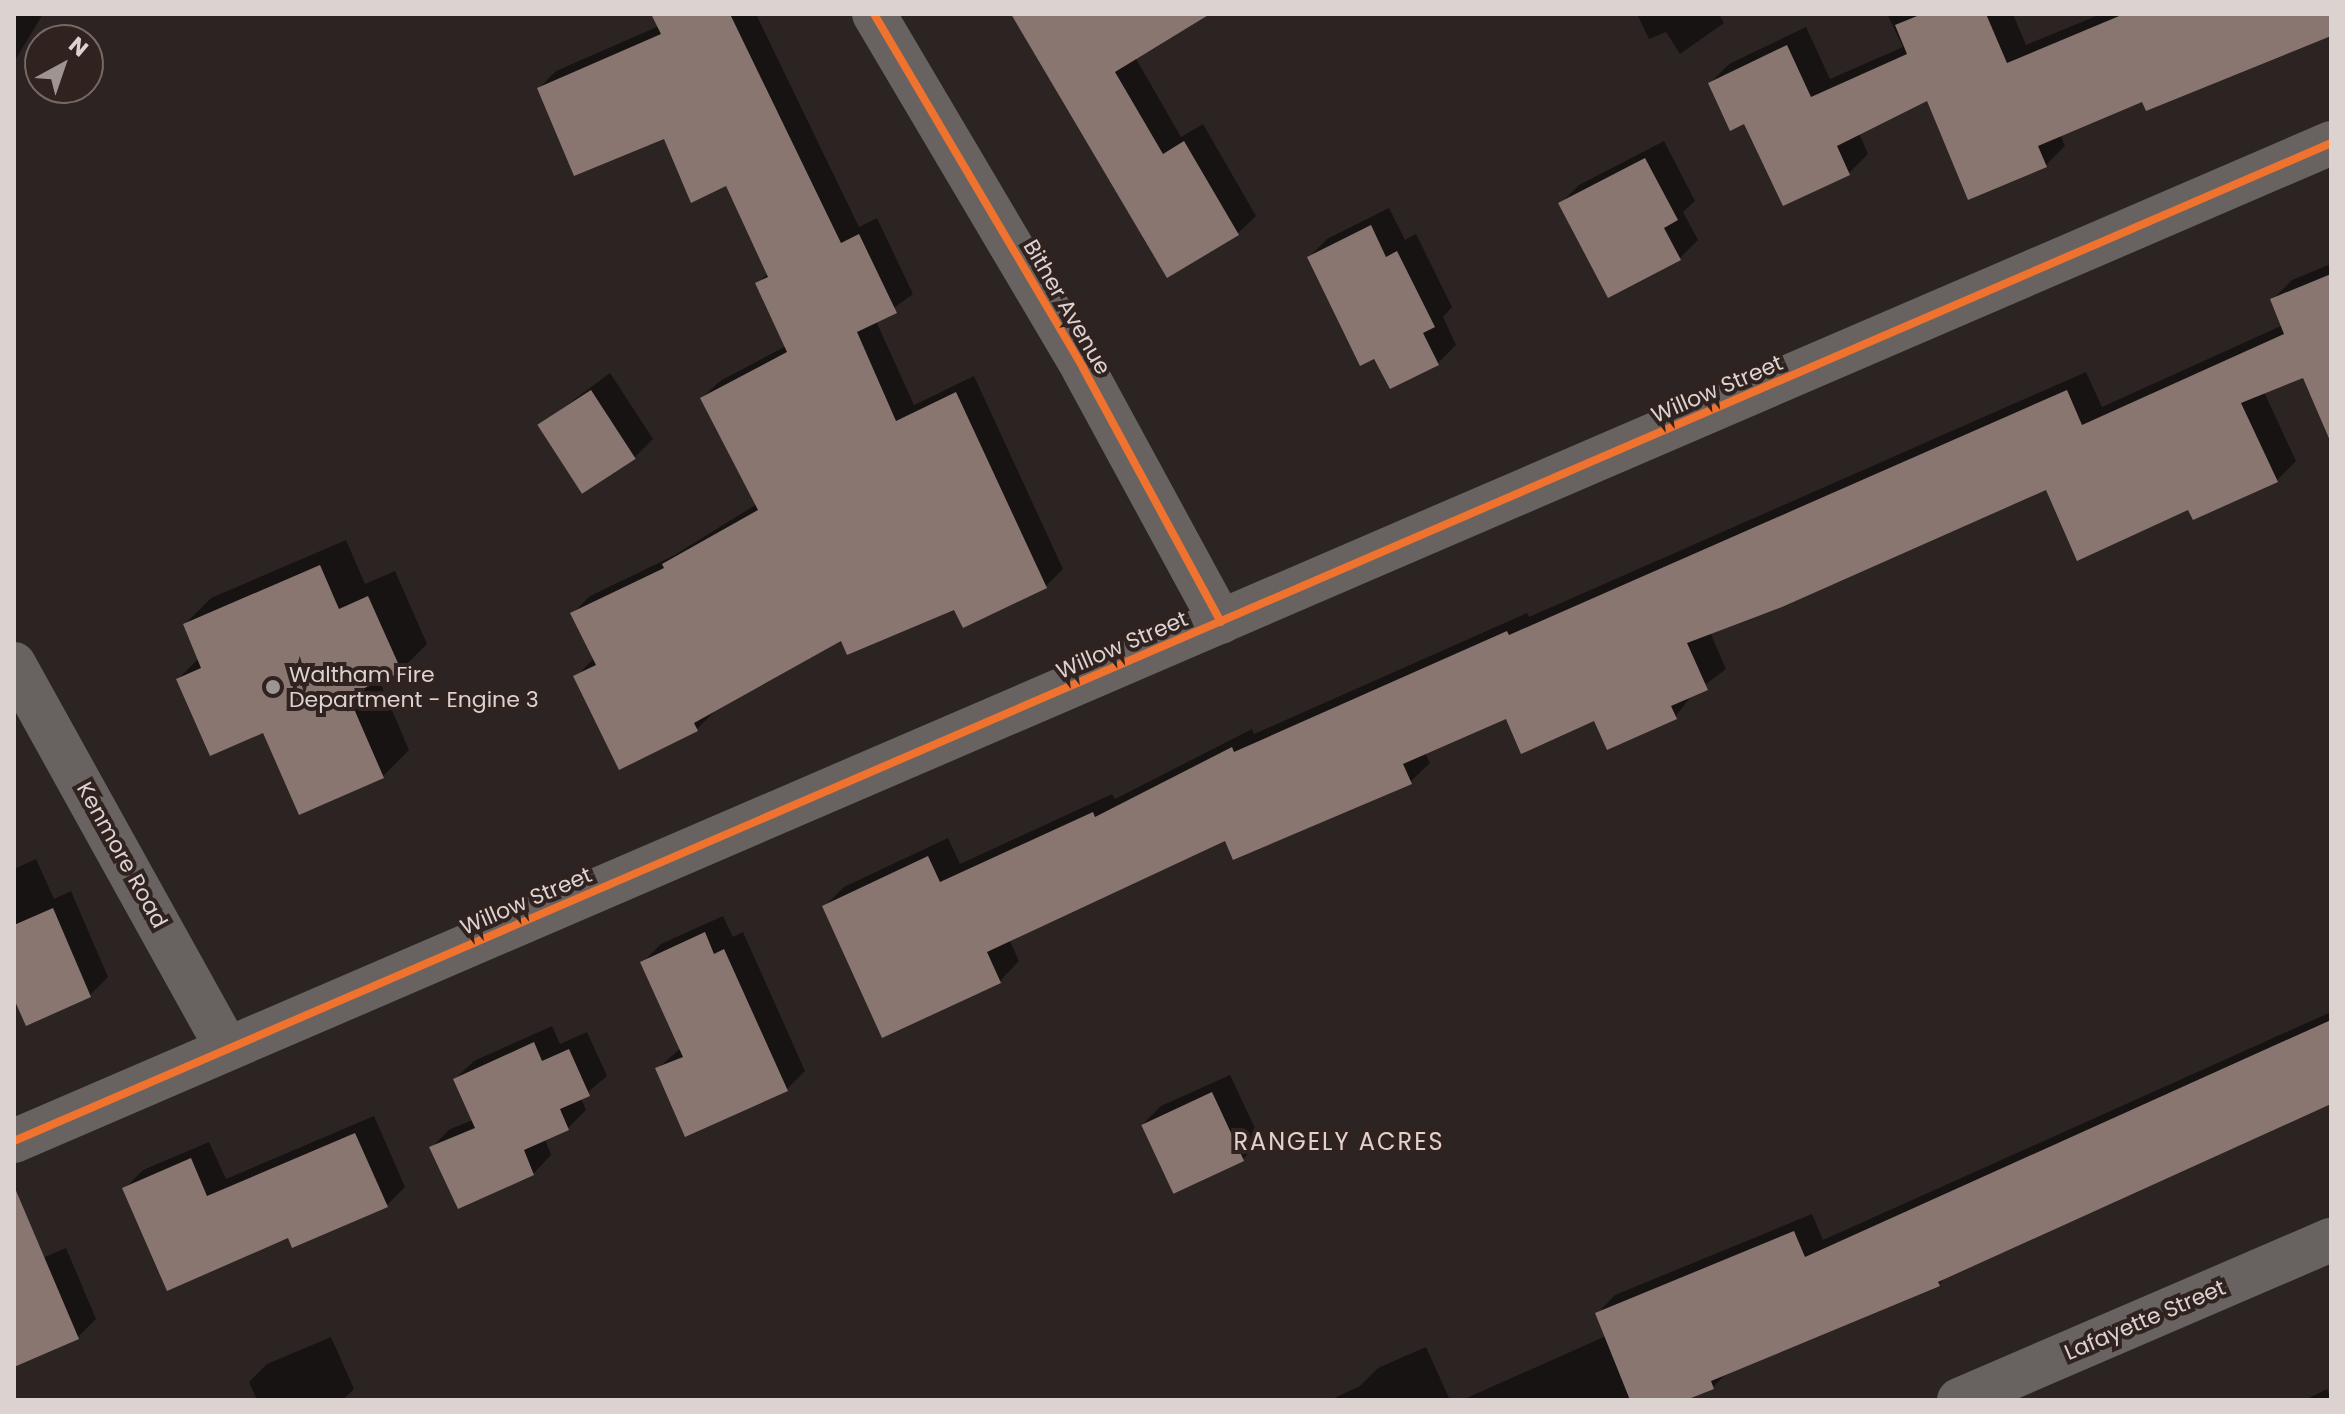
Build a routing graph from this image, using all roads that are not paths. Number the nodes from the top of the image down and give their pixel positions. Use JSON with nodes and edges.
{"nodes":[{"id":1,"x":874,"y":14,"type":"edge"},
{"id":2,"x":2331,"y":143,"type":"edge"},
{"id":3,"x":1221,"y":622,"type":"junction"},
{"id":4,"x":14,"y":664,"type":"edge"},
{"id":5,"x":227,"y":1048,"type":"junction"},
{"id":6,"x":14,"y":1141,"type":"edge"},
{"id":7,"x":2331,"y":1240,"type":"edge"},
{"id":8,"x":1959,"y":1400,"type":"edge"}],
"edges":[{"from":1,"to":3,"type":"street","name":"Bither Avenue"},
{"from":2,"to":3,"type":"street","name":"Willow Street"},
{"from":3,"to":5,"type":"street","name":"Willow Street"},
{"from":4,"to":5,"type":"street","name":"Kenmore Road"},
{"from":5,"to":6,"type":"street","name":"Willow Street"},
{"from":7,"to":8,"type":"street","name":"Lafayette Street"}]}
